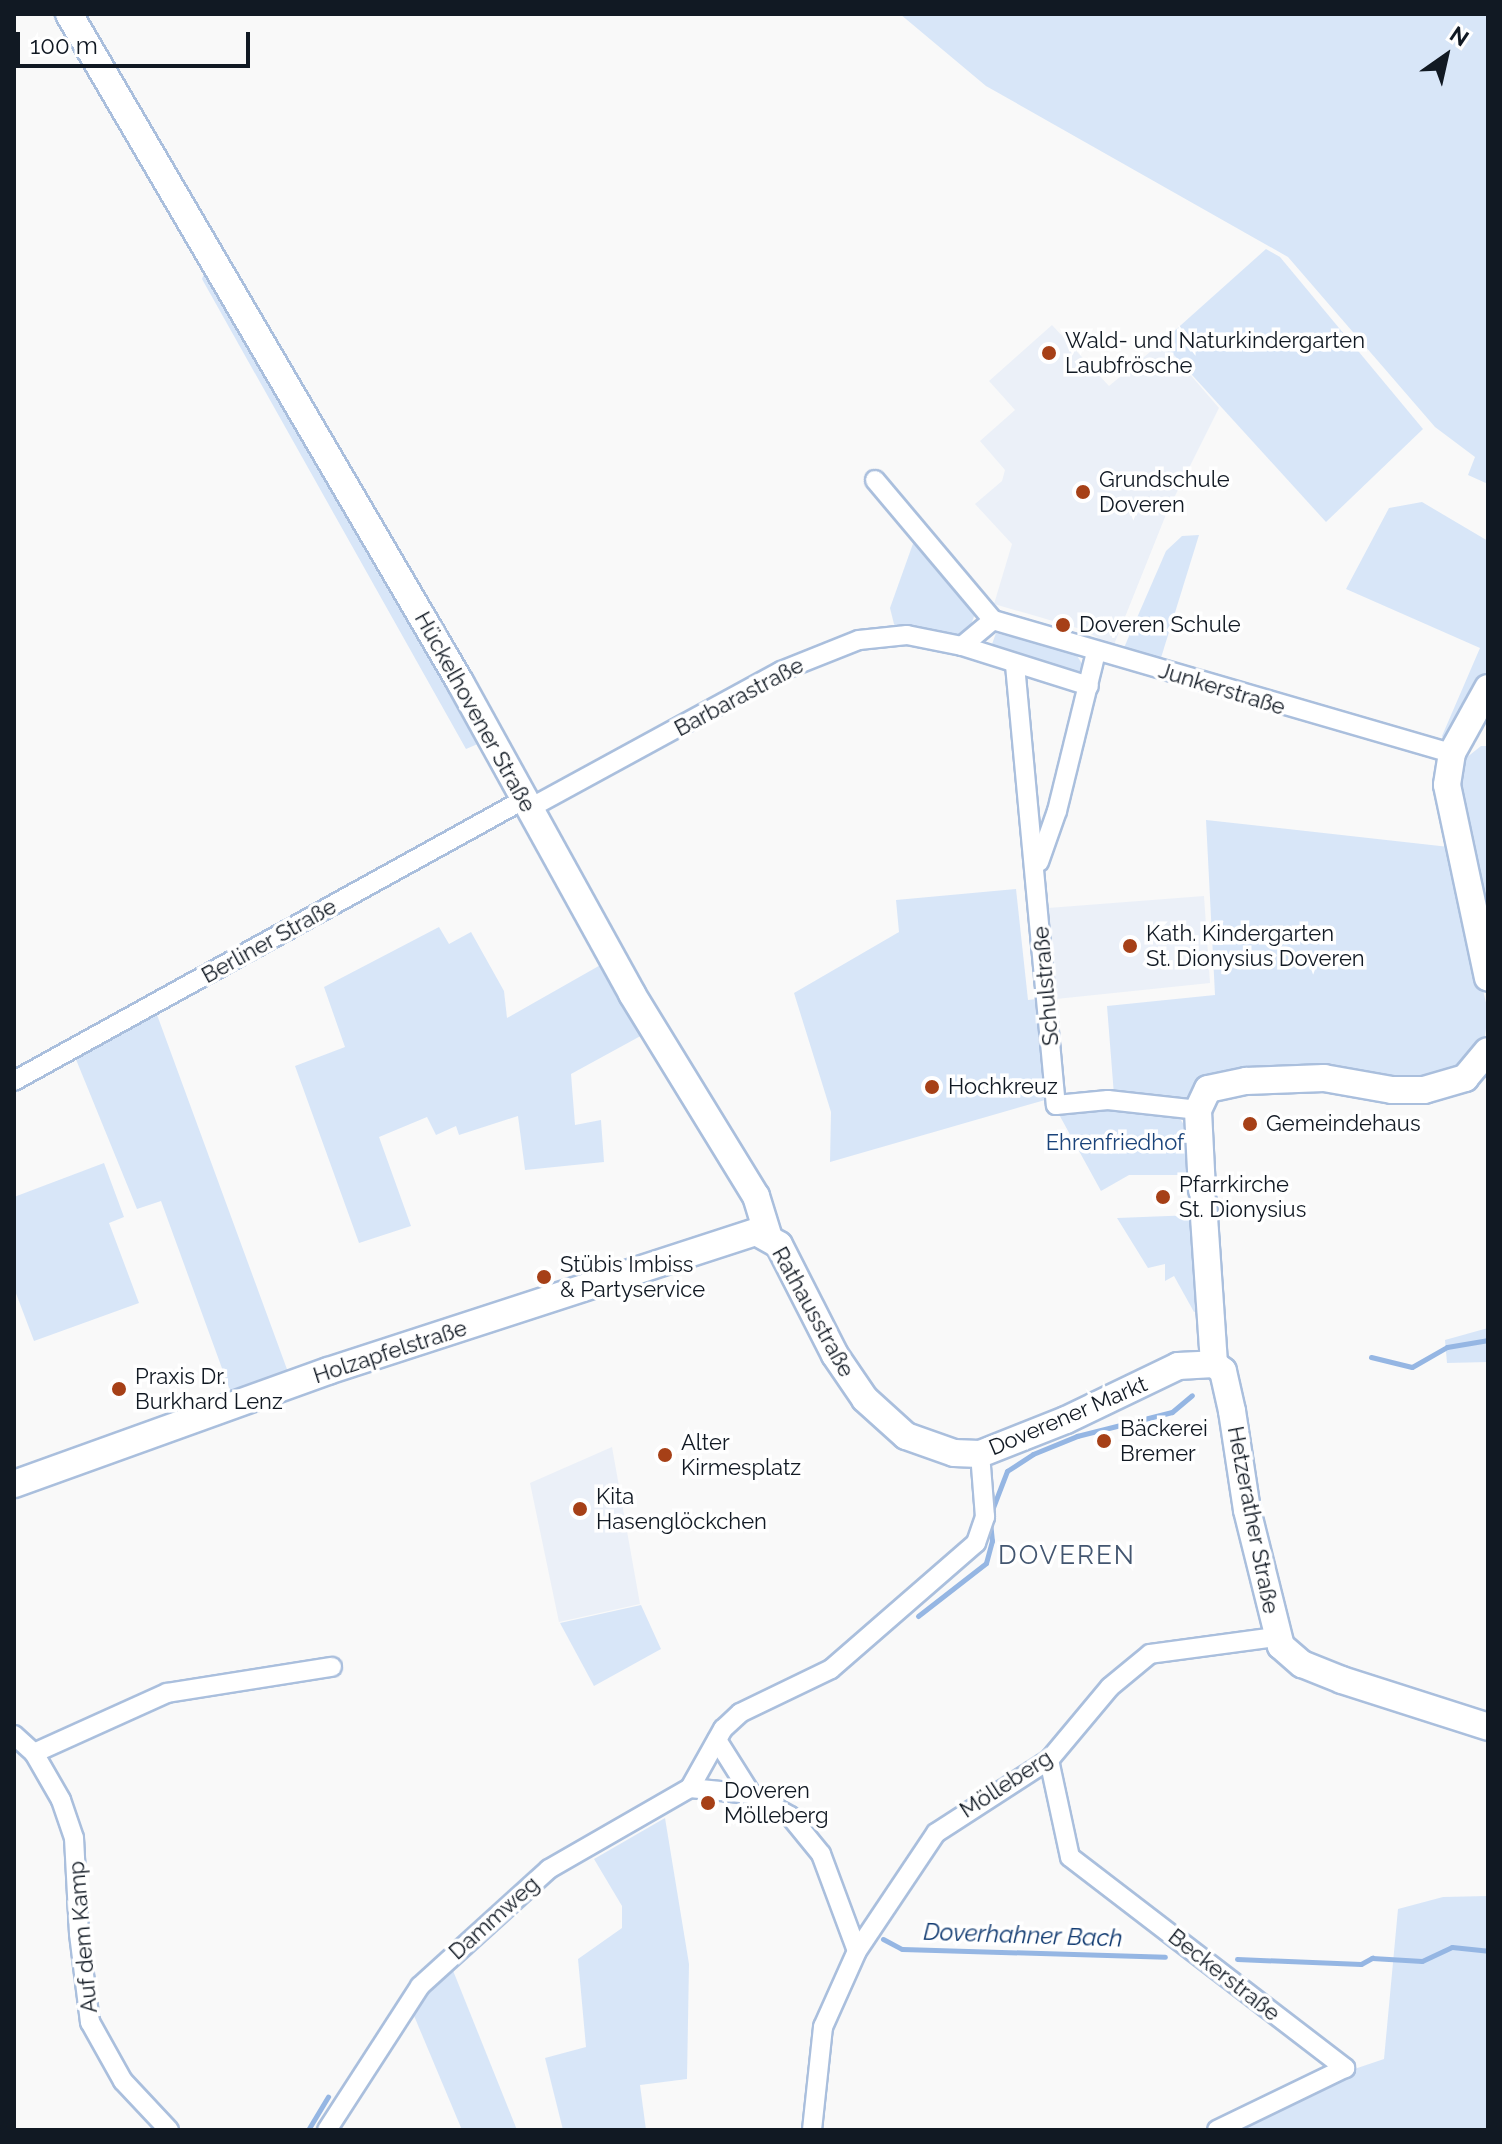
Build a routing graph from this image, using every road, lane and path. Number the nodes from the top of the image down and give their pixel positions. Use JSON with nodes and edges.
{"nodes":[{"id":1,"x":69,"y":14,"type":"edge"},
{"id":2,"x":875,"y":480,"type":"dead end"},
{"id":3,"x":993,"y":620,"type":"junction"},
{"id":4,"x":962,"y":646,"type":"junction"},
{"id":5,"x":1096,"y":652,"type":"junction"},
{"id":6,"x":1015,"y":665,"type":"junction"},
{"id":7,"x":1089,"y":686,"type":"junction"},
{"id":8,"x":1483,"y":697,"type":"edge"},
{"id":9,"x":1452,"y":753,"type":"junction"},
{"id":10,"x":526,"y":804,"type":"junction"},
{"id":11,"x":1036,"y":868,"type":"junction"},
{"id":12,"x":1488,"y":978,"type":"edge"},
{"id":13,"x":1488,"y":1051,"type":"edge"},
{"id":14,"x":14,"y":1081,"type":"edge"},
{"id":15,"x":1198,"y":1110,"type":"junction"},
{"id":16,"x":768,"y":1235,"type":"junction"},
{"id":17,"x":1214,"y":1364,"type":"junction"},
{"id":18,"x":980,"y":1454,"type":"junction"},
{"id":19,"x":14,"y":1484,"type":"edge"},
{"id":20,"x":1276,"y":1637,"type":"junction"},
{"id":21,"x":332,"y":1667,"type":"dead end"},
{"id":22,"x":1488,"y":1727,"type":"edge"},
{"id":23,"x":14,"y":1735,"type":"edge"},
{"id":24,"x":717,"y":1740,"type":"junction"},
{"id":25,"x":34,"y":1753,"type":"junction"},
{"id":26,"x":1049,"y":1760,"type":"junction"},
{"id":27,"x":690,"y":1788,"type":"junction"},
{"id":28,"x":751,"y":1794,"type":"junction"},
{"id":29,"x":857,"y":1951,"type":"junction"},
{"id":30,"x":169,"y":2130,"type":"edge"},
{"id":31,"x":327,"y":2130,"type":"edge"},
{"id":32,"x":812,"y":2130,"type":"edge"},
{"id":33,"x":1217,"y":2130,"type":"edge"}],
"edges":[{"from":1,"to":10,"type":"street","name":"Hückelhovener Straße"},
{"from":2,"to":3,"type":"street"},
{"from":3,"to":4,"type":"street"},
{"from":3,"to":5,"type":"street","name":"Junkerstraße"},
{"from":4,"to":6,"type":"street","name":"Barbarastraße"},
{"from":4,"to":10,"type":"street","name":"Barbarastraße"},
{"from":5,"to":7,"type":"street","name":"Schulstraße"},
{"from":5,"to":9,"type":"street","name":"Junkerstraße"},
{"from":6,"to":7,"type":"street","name":"Barbarastraße"},
{"from":6,"to":11,"type":"street","name":"Schulstraße"},
{"from":7,"to":11,"type":"street","name":"Schulstraße"},
{"from":8,"to":9,"type":"street"},
{"from":9,"to":12,"type":"street"},
{"from":10,"to":14,"type":"street","name":"Berliner Straße"},
{"from":10,"to":16,"type":"street","name":"Hückelhovener Straße"},
{"from":11,"to":15,"type":"street","name":"Schulstraße"},
{"from":13,"to":15,"type":"street"},
{"from":15,"to":17,"type":"street","name":"Hetzerather Straße"},
{"from":16,"to":18,"type":"street","name":"Rathausstraße"},
{"from":16,"to":19,"type":"street","name":"Holzapfelstraße"},
{"from":17,"to":18,"type":"street","name":"Doverener Markt"},
{"from":17,"to":20,"type":"street","name":"Hetzerather Straße"},
{"from":18,"to":24,"type":"street","name":"Doverener Markt"},
{"from":20,"to":22,"type":"street","name":"Hetzerather Straße"},
{"from":20,"to":26,"type":"street","name":"Mölleberg"},
{"from":21,"to":25,"type":"street"},
{"from":23,"to":25,"type":"street","name":"Auf dem Kamp"},
{"from":24,"to":27,"type":"street"},
{"from":24,"to":28,"type":"street"},
{"from":25,"to":30,"type":"street","name":"Auf dem Kamp"},
{"from":26,"to":29,"type":"street","name":"Mölleberg"},
{"from":26,"to":33,"type":"street","name":"Beckerstraße"},
{"from":27,"to":28,"type":"street"},
{"from":27,"to":31,"type":"street","name":"Dammweg"},
{"from":28,"to":29,"type":"street"},
{"from":29,"to":32,"type":"street","name":"Mölleberg"}]}
